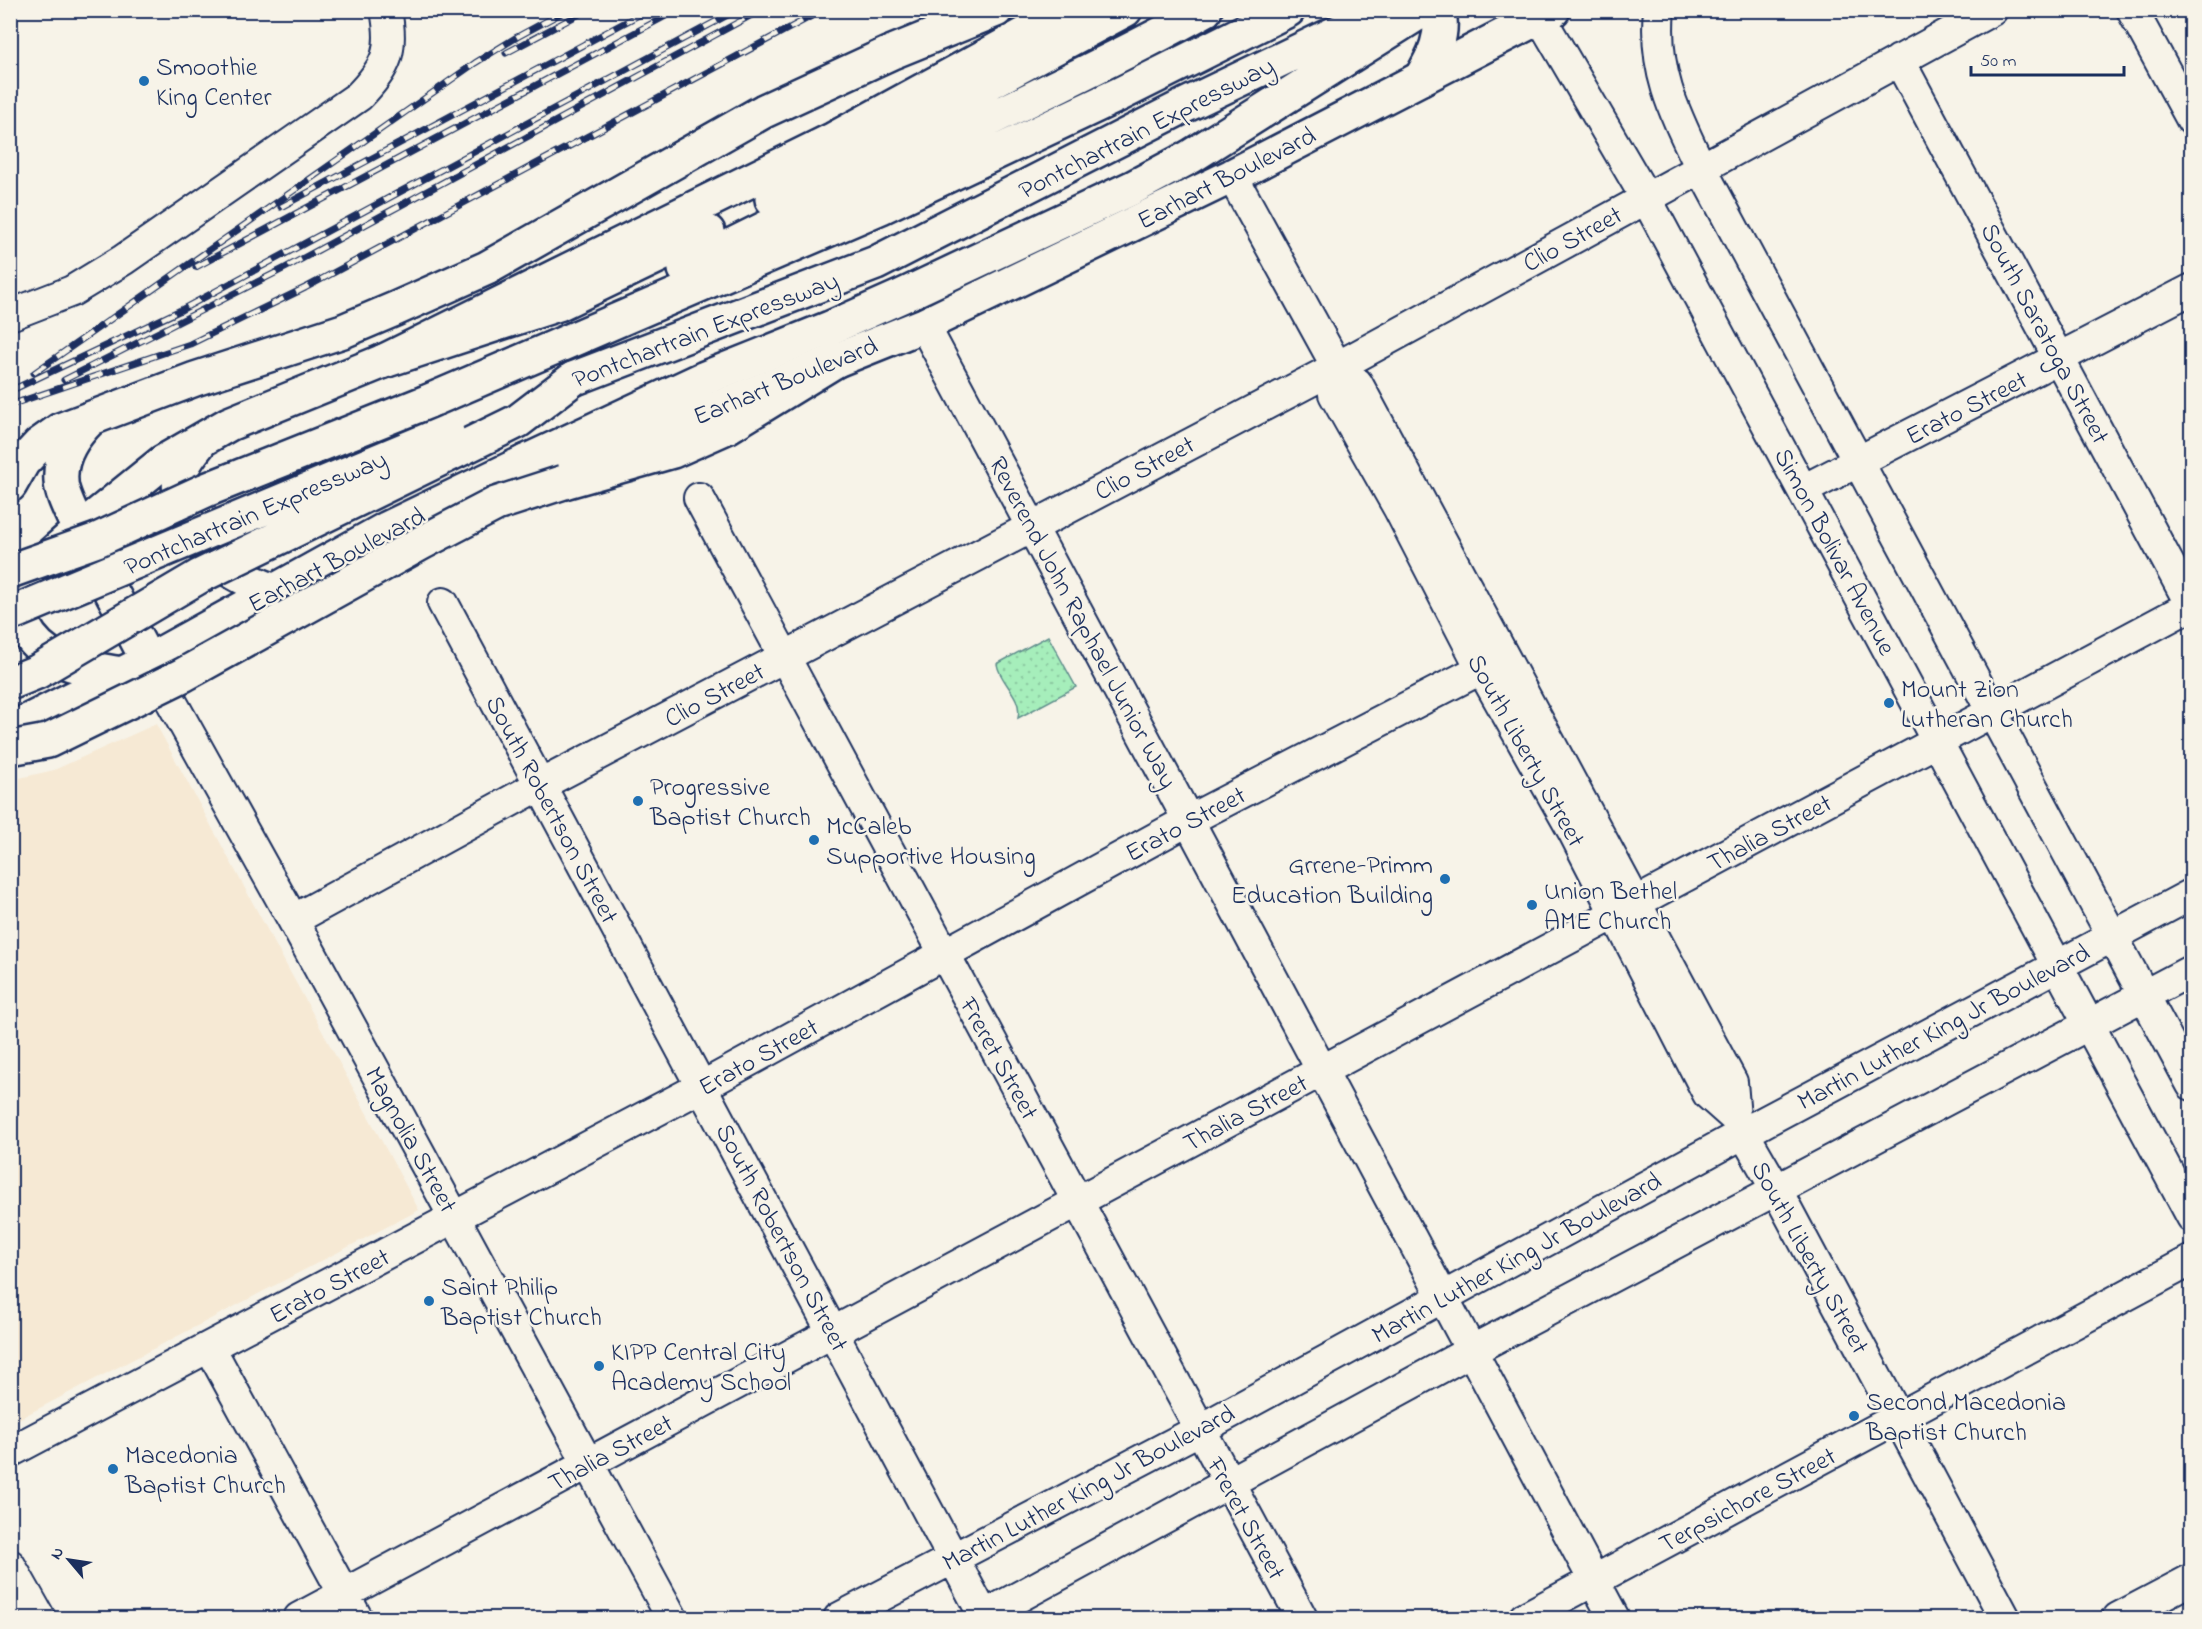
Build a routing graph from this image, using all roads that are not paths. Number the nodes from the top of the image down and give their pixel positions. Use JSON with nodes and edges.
{"nodes":[{"id":1,"x":386,"y":10,"type":"edge"},
{"id":2,"x":996,"y":10,"type":"edge"},
{"id":3,"x":1071,"y":10,"type":"edge"},
{"id":4,"x":1125,"y":10,"type":"edge"},
{"id":5,"x":1205,"y":10,"type":"edge"},
{"id":6,"x":1288,"y":10,"type":"edge"},
{"id":7,"x":1384,"y":10,"type":"edge"},
{"id":8,"x":1423,"y":10,"type":"edge"},
{"id":9,"x":1438,"y":10,"type":"edge"},
{"id":10,"x":1659,"y":10,"type":"edge"},
{"id":11,"x":1992,"y":10,"type":"edge"},
{"id":12,"x":2132,"y":10,"type":"edge"},
{"id":13,"x":1543,"y":13,"type":"edge"},
{"id":14,"x":1899,"y":60,"type":"junction"},
{"id":15,"x":1421,"y":78,"type":"junction"},
{"id":16,"x":2192,"y":120,"type":"edge"},
{"id":17,"x":1701,"y":168,"type":"junction"},
{"id":18,"x":1232,"y":176,"type":"junction"},
{"id":19,"x":1646,"y":198,"type":"junction"},
{"id":20,"x":2192,"y":288,"type":"edge"},
{"id":21,"x":10,"y":315,"type":"edge"},
{"id":22,"x":924,"y":325,"type":"junction"},
{"id":23,"x":834,"y":343,"type":"junction"},
{"id":24,"x":2060,"y":358,"type":"junction"},
{"id":25,"x":384,"y":361,"type":"junction"},
{"id":26,"x":1339,"y":371,"type":"junction"},
{"id":27,"x":573,"y":379,"type":"junction"},
{"id":28,"x":427,"y":402,"type":"junction"},
{"id":29,"x":105,"y":412,"type":"junction"},
{"id":30,"x":202,"y":439,"type":"junction"},
{"id":31,"x":1858,"y":463,"type":"junction"},
{"id":32,"x":10,"y":485,"type":"edge"},
{"id":33,"x":1803,"y":490,"type":"junction"},
{"id":34,"x":699,"y":498,"type":"dead end"},
{"id":35,"x":1032,"y":525,"type":"junction"},
{"id":36,"x":80,"y":530,"type":"junction"},
{"id":37,"x":11,"y":590,"type":"edge"},
{"id":38,"x":274,"y":591,"type":"junction"},
{"id":39,"x":443,"y":603,"type":"dead end"},
{"id":40,"x":2191,"y":606,"type":"edge"},
{"id":41,"x":784,"y":657,"type":"junction"},
{"id":42,"x":1492,"y":662,"type":"junction"},
{"id":43,"x":135,"y":668,"type":"junction"},
{"id":44,"x":10,"y":683,"type":"edge"},
{"id":45,"x":1992,"y":712,"type":"junction"},
{"id":46,"x":10,"y":729,"type":"edge"},
{"id":47,"x":1938,"y":741,"type":"junction"},
{"id":48,"x":10,"y":748,"type":"edge"},
{"id":49,"x":540,"y":785,"type":"junction"},
{"id":50,"x":1189,"y":820,"type":"junction"},
{"id":51,"x":2192,"y":894,"type":"edge"},
{"id":52,"x":1625,"y":908,"type":"junction"},
{"id":53,"x":293,"y":920,"type":"junction"},
{"id":54,"x":2112,"y":935,"type":"junction"},
{"id":55,"x":943,"y":955,"type":"junction"},
{"id":56,"x":2057,"y":964,"type":"junction"},
{"id":57,"x":2192,"y":970,"type":"edge"},
{"id":58,"x":2144,"y":996,"type":"junction"},
{"id":59,"x":2089,"y":1024,"type":"junction"},
{"id":60,"x":1322,"y":1071,"type":"junction"},
{"id":61,"x":2192,"y":1084,"type":"edge"},
{"id":62,"x":703,"y":1086,"type":"junction"},
{"id":63,"x":1739,"y":1126,"type":"junction"},
{"id":64,"x":1776,"y":1189,"type":"junction"},
{"id":65,"x":1077,"y":1202,"type":"junction"},
{"id":66,"x":2192,"y":1217,"type":"edge"},
{"id":67,"x":455,"y":1218,"type":"junction"},
{"id":68,"x":2192,"y":1260,"type":"edge"},
{"id":69,"x":1442,"y":1297,"type":"junction"},
{"id":70,"x":834,"y":1332,"type":"junction"},
{"id":71,"x":210,"y":1348,"type":"junction"},
{"id":72,"x":1471,"y":1351,"type":"junction"},
{"id":73,"x":1899,"y":1417,"type":"junction"},
{"id":74,"x":1199,"y":1430,"type":"junction"},
{"id":75,"x":10,"y":1452,"type":"edge"},
{"id":76,"x":588,"y":1464,"type":"junction"},
{"id":77,"x":1228,"y":1482,"type":"junction"},
{"id":78,"x":953,"y":1558,"type":"junction"},
{"id":79,"x":10,"y":1565,"type":"edge"},
{"id":80,"x":2192,"y":1579,"type":"edge"},
{"id":81,"x":1594,"y":1581,"type":"junction"},
{"id":82,"x":350,"y":1607,"type":"edge"},
{"id":83,"x":40,"y":1618,"type":"edge"},
{"id":84,"x":299,"y":1618,"type":"edge"},
{"id":85,"x":672,"y":1618,"type":"edge"},
{"id":86,"x":839,"y":1618,"type":"edge"},
{"id":87,"x":983,"y":1618,"type":"edge"},
{"id":88,"x":1302,"y":1618,"type":"edge"},
{"id":89,"x":1524,"y":1618,"type":"edge"},
{"id":90,"x":1614,"y":1618,"type":"edge"},
{"id":91,"x":2005,"y":1618,"type":"edge"},
{"id":92,"x":2118,"y":1618,"type":"edge"}],
"edges":[{"from":1,"to":21,"type":"street"},
{"from":2,"to":29,"type":"main road"},
{"from":3,"to":25,"type":"main road"},
{"from":4,"to":25,"type":"main road"},
{"from":5,"to":28,"type":"main road"},
{"from":6,"to":28,"type":"main road","name":"Pontchartrain Expressway"},
{"from":7,"to":27,"type":"main road","name":"Pontchartrain Expressway"},
{"from":8,"to":23,"type":"main road"},
{"from":9,"to":15,"type":"main road"},
{"from":10,"to":17,"type":"street"},
{"from":11,"to":14,"type":"street","name":"Clio Street"},
{"from":12,"to":16,"type":"street"},
{"from":13,"to":15,"type":"main road","name":"Earhart Boulevard"},
{"from":13,"to":19,"type":"street","name":"Simon Bolivar Avenue"},
{"from":14,"to":17,"type":"street","name":"Clio Street"},
{"from":14,"to":24,"type":"street","name":"South Saratoga Street"},
{"from":15,"to":18,"type":"main road","name":"Earhart Boulevard"},
{"from":17,"to":19,"type":"street","name":"Clio Street"},
{"from":17,"to":31,"type":"street"},
{"from":18,"to":22,"type":"main road","name":"Earhart Boulevard"},
{"from":18,"to":26,"type":"street"},
{"from":19,"to":26,"type":"street","name":"Clio Street"},
{"from":19,"to":33,"type":"street","name":"Simon Bolivar Avenue"},
{"from":20,"to":24,"type":"street","name":"Erato Street"},
{"from":22,"to":23,"type":"main road","name":"Earhart Boulevard"},
{"from":22,"to":35,"type":"street","name":"Reverend John Raphael Junior Way"},
{"from":23,"to":38,"type":"main road","name":"Earhart Boulevard"},
{"from":23,"to":48,"type":"main road","bridge":true},
{"from":24,"to":31,"type":"street","name":"Erato Street"},
{"from":24,"to":40,"type":"street","name":"South Saratoga Street"},
{"from":25,"to":30,"type":"main road"},
{"from":26,"to":35,"type":"street","name":"Clio Street"},
{"from":26,"to":42,"type":"street","name":"South Liberty Street"},
{"from":27,"to":37,"type":"main road","name":"Pontchartrain Expressway","bridge":true},
{"from":27,"to":44,"type":"main road","bridge":true},
{"from":28,"to":37,"type":"main road","name":"Pontchartrain Expressway","bridge":true},
{"from":29,"to":32,"type":"main road"},
{"from":29,"to":36,"type":"main road"},
{"from":30,"to":36,"type":"main road"},
{"from":30,"to":38,"type":"main road"},
{"from":31,"to":33,"type":"street","name":"Erato Street"},
{"from":31,"to":45,"type":"street"},
{"from":33,"to":47,"type":"street","name":"Simon Bolivar Avenue"},
{"from":34,"to":41,"type":"street","name":"Freret Street"},
{"from":35,"to":41,"type":"street","name":"Clio Street"},
{"from":35,"to":50,"type":"street","name":"Reverend John Raphael Junior Way"},
{"from":36,"to":37,"type":"main road"},
{"from":36,"to":43,"type":"main road"},
{"from":37,"to":43,"type":"main road"},
{"from":38,"to":43,"type":"main road","name":"Earhart Boulevard"},
{"from":39,"to":49,"type":"street","name":"South Robertson Street"},
{"from":40,"to":45,"type":"street","name":"Thalia Street"},
{"from":41,"to":49,"type":"street","name":"Clio Street"},
{"from":41,"to":55,"type":"street","name":"Freret Street"},
{"from":42,"to":50,"type":"street","name":"Erato Street"},
{"from":42,"to":52,"type":"street","name":"South Liberty Street"},
{"from":43,"to":46,"type":"main road","name":"Earhart Boulevard"},
{"from":43,"to":53,"type":"street","name":"Magnolia Street"},
{"from":45,"to":47,"type":"street","name":"Thalia Street"},
{"from":45,"to":54,"type":"street"},
{"from":47,"to":52,"type":"street","name":"Thalia Street"},
{"from":47,"to":56,"type":"street","name":"Simon Bolivar Avenue"},
{"from":49,"to":53,"type":"street","name":"Clio Street"},
{"from":49,"to":62,"type":"street","name":"South Robertson Street"},
{"from":50,"to":55,"type":"street","name":"Erato Street"},
{"from":50,"to":60,"type":"street","name":"Reverend John Raphael Junior Way"},
{"from":51,"to":54,"type":"street","name":"Martin Luther King Jr Boulevard"},
{"from":52,"to":60,"type":"street","name":"Thalia Street"},
{"from":52,"to":63,"type":"street","name":"South Liberty Street"},
{"from":53,"to":67,"type":"street","name":"Magnolia Street"},
{"from":54,"to":56,"type":"street","name":"Martin Luther King Jr Boulevard"},
{"from":54,"to":58,"type":"street"},
{"from":55,"to":62,"type":"street","name":"Erato Street"},
{"from":55,"to":65,"type":"street","name":"Freret Street"},
{"from":56,"to":59,"type":"street","name":"Simon Bolivar Avenue"},
{"from":56,"to":63,"type":"street","name":"Martin Luther King Jr Boulevard"},
{"from":57,"to":58,"type":"street"},
{"from":58,"to":59,"type":"street"},
{"from":58,"to":61,"type":"street"},
{"from":59,"to":64,"type":"street"},
{"from":59,"to":66,"type":"street","name":"Simon Bolivar Avenue"},
{"from":60,"to":65,"type":"street","name":"Thalia Street"},
{"from":60,"to":69,"type":"street","name":"Reverend John Raphael Junior Way"},
{"from":62,"to":67,"type":"street","name":"Erato Street"},
{"from":62,"to":70,"type":"street","name":"South Robertson Street"},
{"from":63,"to":64,"type":"street","name":"South Liberty Street"},
{"from":63,"to":69,"type":"street","name":"Martin Luther King Jr Boulevard"},
{"from":64,"to":72,"type":"street"},
{"from":64,"to":73,"type":"street","name":"South Liberty Street"},
{"from":65,"to":70,"type":"street","name":"Thalia Street"},
{"from":65,"to":74,"type":"street","name":"Freret Street"},
{"from":67,"to":71,"type":"street","name":"Erato Street"},
{"from":67,"to":76,"type":"street","name":"Magnolia Street"},
{"from":68,"to":73,"type":"street","name":"Terpsichore Street"},
{"from":69,"to":72,"type":"street","name":"Reverend John Raphael Junior Way"},
{"from":69,"to":74,"type":"street","name":"Martin Luther King Jr Boulevard"},
{"from":70,"to":76,"type":"street","name":"Thalia Street"},
{"from":70,"to":78,"type":"street","name":"South Robertson Street"},
{"from":71,"to":75,"type":"street","name":"Erato Street"},
{"from":71,"to":82,"type":"street"},
{"from":72,"to":77,"type":"street"},
{"from":72,"to":81,"type":"street","name":"Reverend John Raphael Junior Way"},
{"from":73,"to":81,"type":"street","name":"Terpsichore Street"},
{"from":73,"to":91,"type":"street","name":"South Liberty Street"},
{"from":74,"to":77,"type":"street","name":"Freret Street"},
{"from":74,"to":78,"type":"street","name":"Martin Luther King Jr Boulevard"},
{"from":76,"to":82,"type":"street","name":"Thalia Street"},
{"from":76,"to":85,"type":"street","name":"Magnolia Street"},
{"from":77,"to":87,"type":"street"},
{"from":77,"to":88,"type":"street","name":"Freret Street"},
{"from":78,"to":86,"type":"street","name":"Martin Luther King Jr Boulevard"},
{"from":78,"to":87,"type":"street","name":"South Robertson Street"},
{"from":79,"to":83,"type":"street"},
{"from":80,"to":92,"type":"street"},
{"from":81,"to":89,"type":"street","name":"Terpsichore Street"},
{"from":81,"to":90,"type":"street","name":"Reverend John Raphael Junior Way"},
{"from":82,"to":84,"type":"street","name":"Thalia Street"}]}
